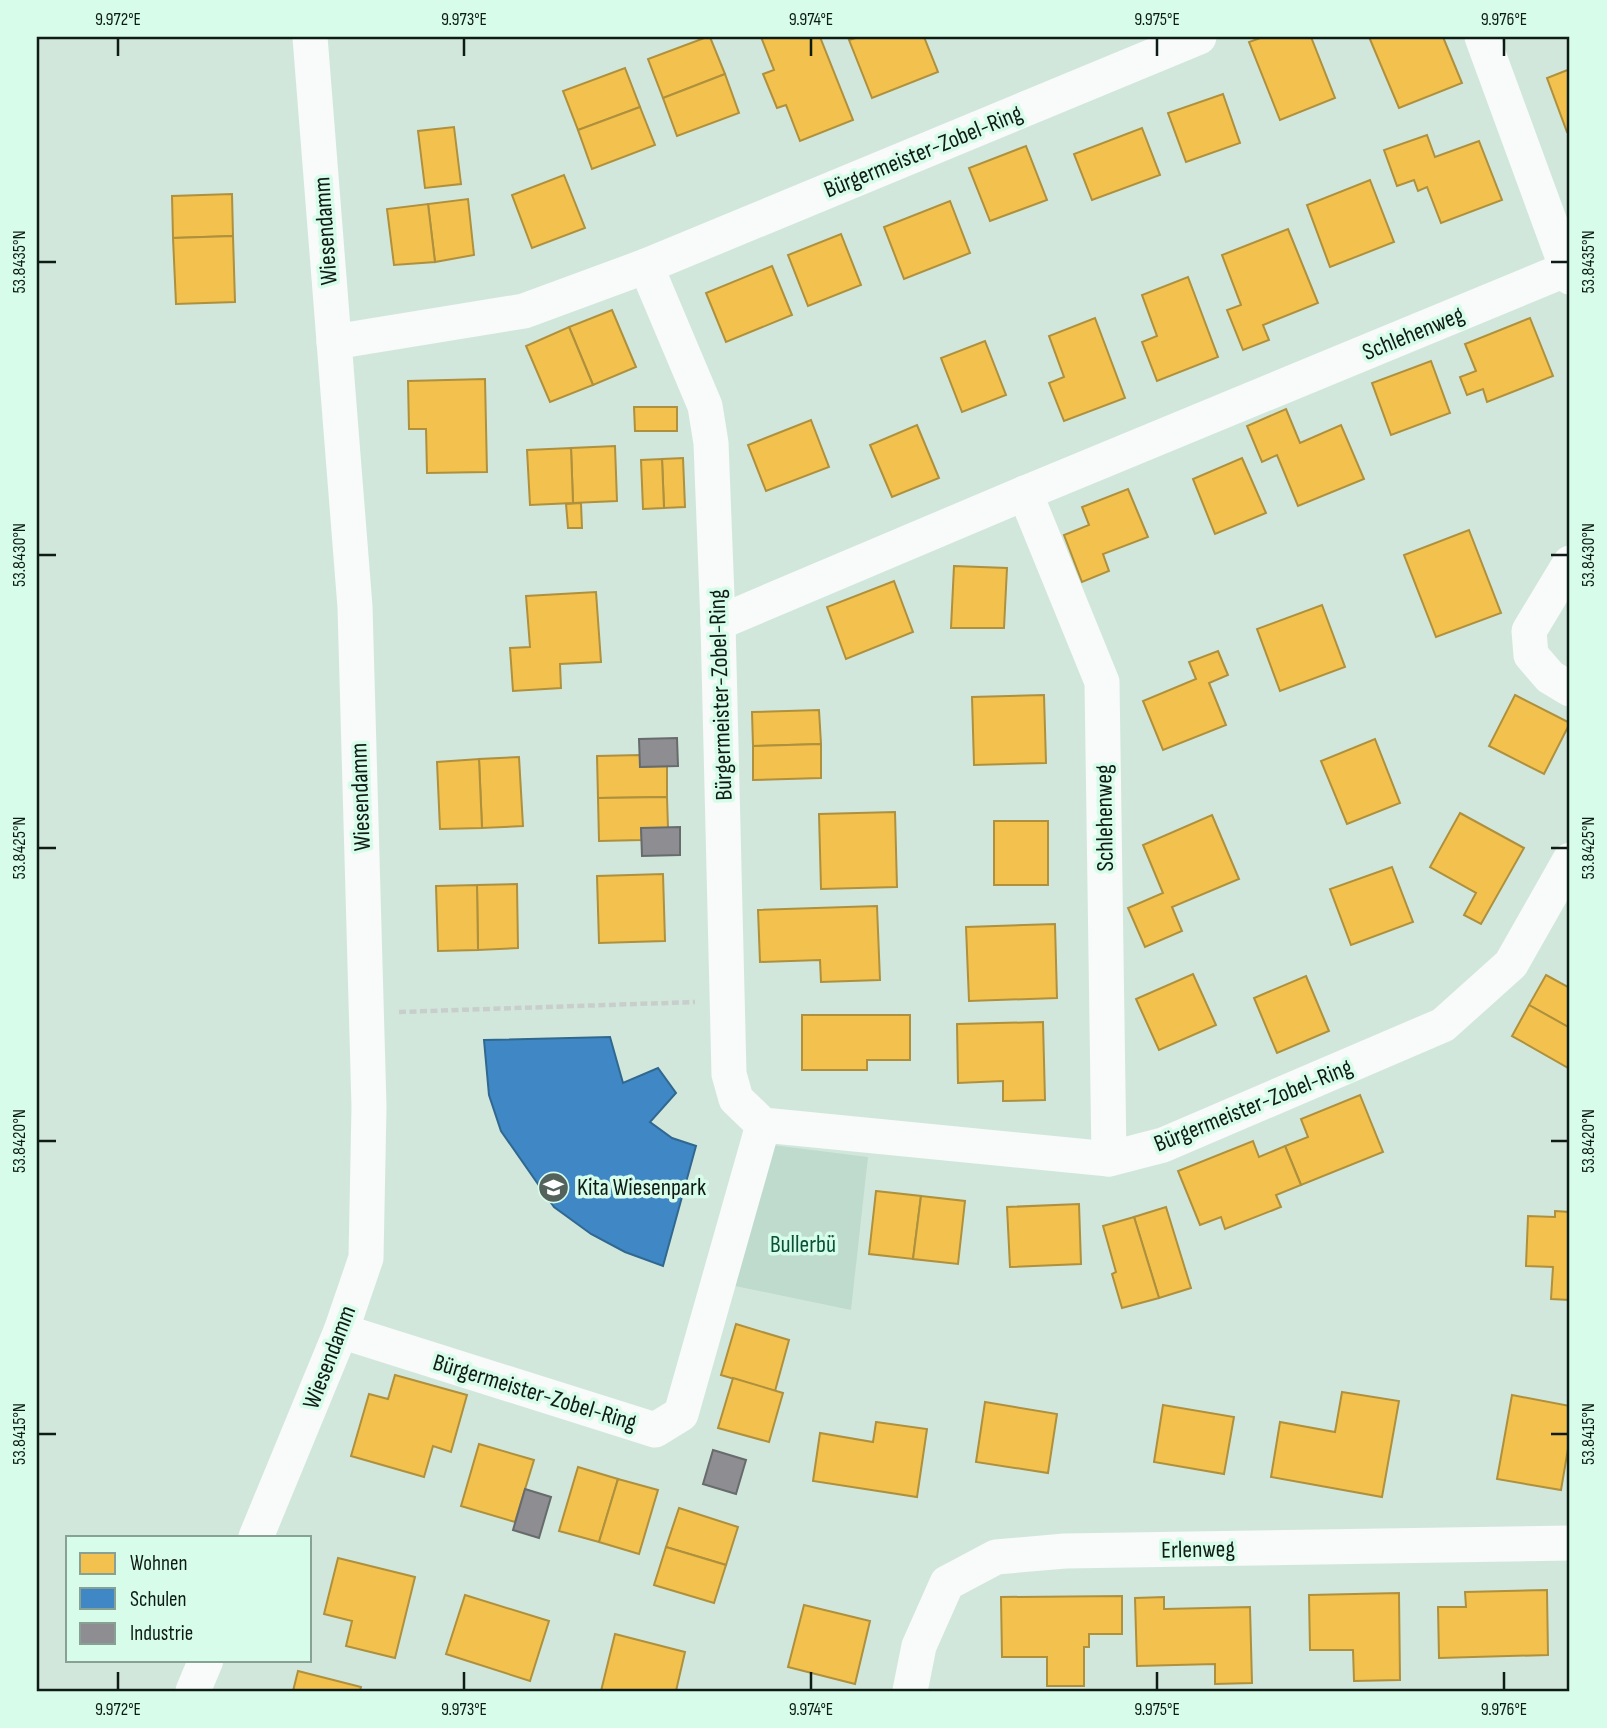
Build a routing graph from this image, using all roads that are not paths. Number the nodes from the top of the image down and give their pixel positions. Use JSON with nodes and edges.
{"nodes":[{"id":1,"x":310,"y":37,"type":"edge"},
{"id":2,"x":1199,"y":37,"type":"edge"},
{"id":3,"x":1482,"y":37,"type":"edge"},
{"id":4,"x":646,"y":266,"type":"junction"},
{"id":5,"x":1569,"y":273,"type":"edge"},
{"id":6,"x":334,"y":342,"type":"junction"},
{"id":7,"x":1025,"y":493,"type":"junction"},
{"id":8,"x":1570,"y":563,"type":"edge"},
{"id":9,"x":718,"y":623,"type":"junction"},
{"id":10,"x":1570,"y":689,"type":"edge"},
{"id":11,"x":1570,"y":860,"type":"edge"},
{"id":12,"x":763,"y":1125,"type":"junction"},
{"id":13,"x":1109,"y":1159,"type":"junction"},
{"id":14,"x":341,"y":1331,"type":"junction"},
{"id":15,"x":256,"y":1536,"type":"edge"},
{"id":16,"x":1570,"y":1543,"type":"edge"},
{"id":17,"x":205,"y":1662,"type":"edge"},
{"id":18,"x":193,"y":1691,"type":"edge"},
{"id":19,"x":910,"y":1691,"type":"edge"}],
"edges":[{"from":1,"to":6,"type":"street","name":"Wiesendamm"},
{"from":2,"to":4,"type":"street","name":"Bürgermeister-Zobel-Ring"},
{"from":3,"to":5,"type":"street"},
{"from":4,"to":6,"type":"street","name":"Bürgermeister-Zobel-Ring"},
{"from":4,"to":9,"type":"street","name":"Bürgermeister-Zobel-Ring"},
{"from":5,"to":7,"type":"street","name":"Schlehenweg"},
{"from":6,"to":14,"type":"street","name":"Wiesendamm"},
{"from":7,"to":9,"type":"street","name":"Schlehenweg"},
{"from":7,"to":13,"type":"street","name":"Schlehenweg"},
{"from":8,"to":10,"type":"street"},
{"from":9,"to":12,"type":"street","name":"Bürgermeister-Zobel-Ring"},
{"from":11,"to":13,"type":"street","name":"Bürgermeister-Zobel-Ring"},
{"from":12,"to":13,"type":"street","name":"Bürgermeister-Zobel-Ring"},
{"from":12,"to":14,"type":"street","name":"Bürgermeister-Zobel-Ring"},
{"from":14,"to":15,"type":"street","name":"Wiesendamm"},
{"from":16,"to":19,"type":"street","name":"Erlenweg"},
{"from":17,"to":18,"type":"street"}]}
